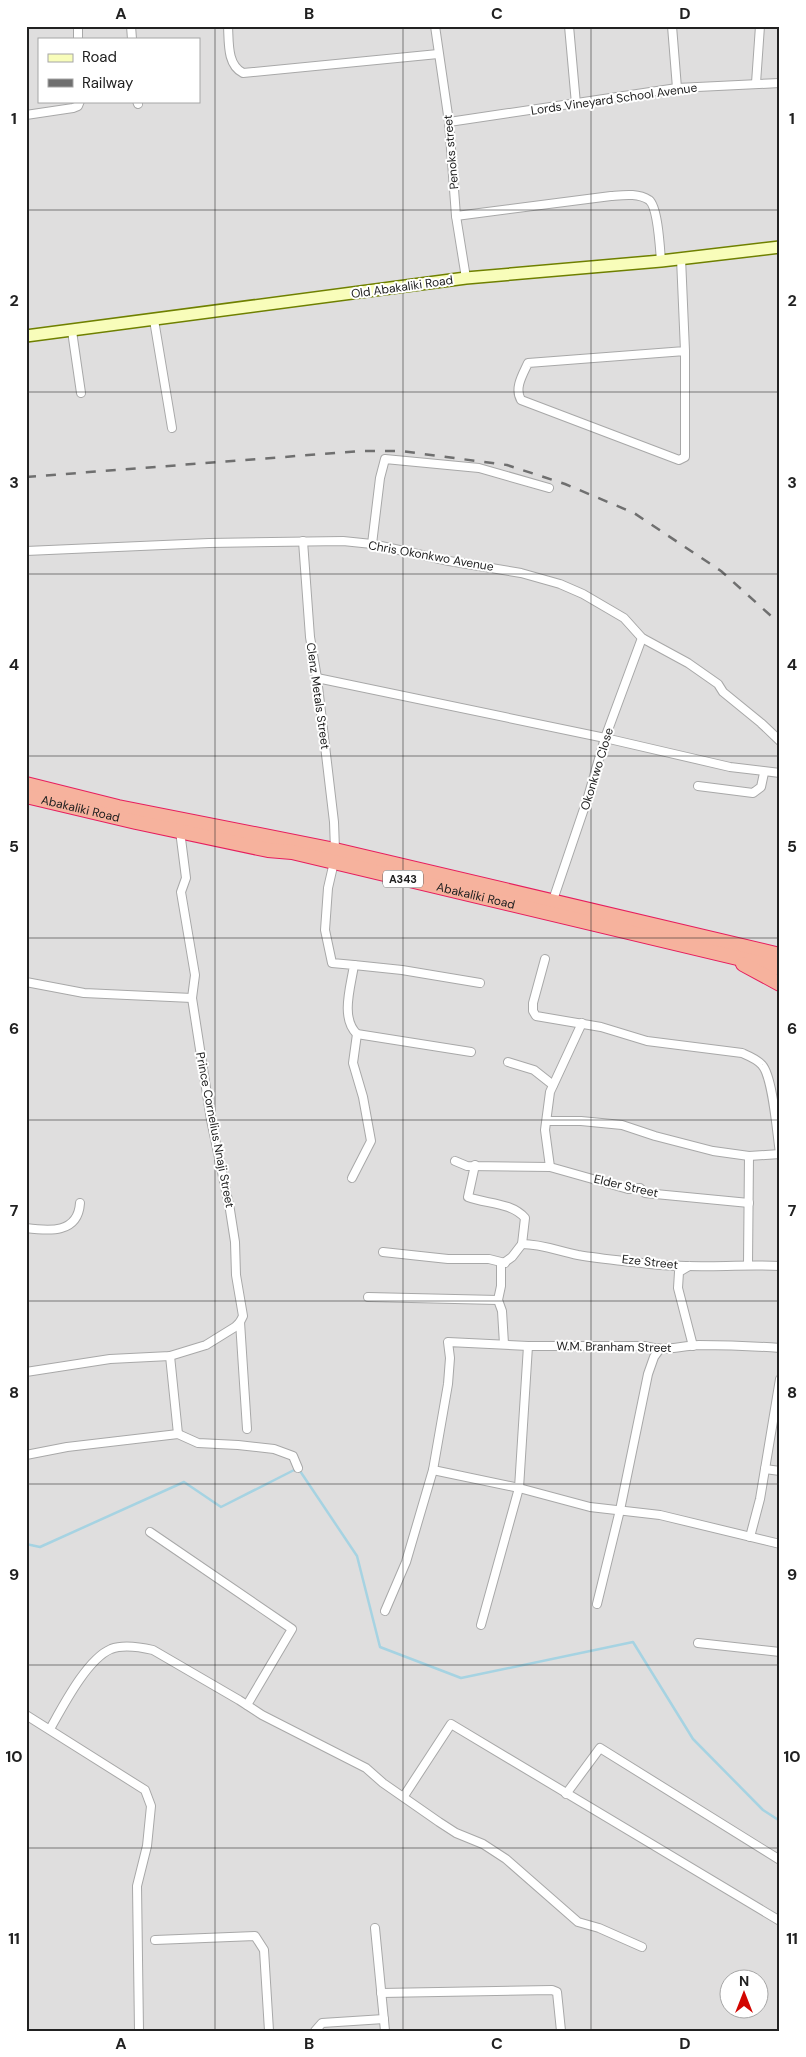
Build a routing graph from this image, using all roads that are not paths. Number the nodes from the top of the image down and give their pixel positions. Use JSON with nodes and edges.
{"nodes":[{"id":1,"x":228,"y":26,"type":"edge"},
{"id":2,"x":435,"y":26,"type":"edge"},
{"id":3,"x":569,"y":26,"type":"edge"},
{"id":4,"x":672,"y":26,"type":"edge"},
{"id":5,"x":760,"y":26,"type":"edge"},
{"id":6,"x":438,"y":54,"type":"junction"},
{"id":7,"x":756,"y":83,"type":"junction"},
{"id":8,"x":780,"y":83,"type":"edge"},
{"id":9,"x":677,"y":88,"type":"junction"},
{"id":10,"x":80,"y":102,"type":"edge"},
{"id":11,"x":576,"y":104,"type":"junction"},
{"id":12,"x":26,"y":115,"type":"edge"},
{"id":13,"x":449,"y":122,"type":"junction"},
{"id":14,"x":456,"y":216,"type":"junction"},
{"id":15,"x":780,"y":247,"type":"edge"},
{"id":16,"x":681,"y":258,"type":"junction"},
{"id":17,"x":661,"y":261,"type":"junction"},
{"id":18,"x":466,"y":278,"type":"junction"},
{"id":19,"x":154,"y":320,"type":"junction"},
{"id":20,"x":72,"y":331,"type":"junction"},
{"id":21,"x":26,"y":336,"type":"edge"},
{"id":22,"x":685,"y":351,"type":"junction"},
{"id":23,"x":81,"y":393,"type":"dead end"},
{"id":24,"x":172,"y":428,"type":"dead end"},
{"id":25,"x":549,"y":488,"type":"dead end"},
{"id":26,"x":303,"y":541,"type":"junction"},
{"id":27,"x":372,"y":544,"type":"junction"},
{"id":28,"x":26,"y":551,"type":"edge"},
{"id":29,"x":642,"y":638,"type":"junction"},
{"id":30,"x":317,"y":678,"type":"junction"},
{"id":31,"x":605,"y":738,"type":"junction"},
{"id":32,"x":780,"y":742,"type":"edge"},
{"id":33,"x":764,"y":773,"type":"junction"},
{"id":34,"x":780,"y":773,"type":"edge"},
{"id":35,"x":26,"y":784,"type":"edge"},
{"id":36,"x":698,"y":786,"type":"dead end"},
{"id":37,"x":26,"y":796,"type":"edge"},
{"id":38,"x":180,"y":831,"type":"junction"},
{"id":39,"x":334,"y":856,"type":"junction"},
{"id":40,"x":553,"y":900,"type":"junction"},
{"id":41,"x":780,"y":954,"type":"edge"},
{"id":42,"x":729,"y":956,"type":"junction"},
{"id":43,"x":545,"y":959,"type":"dead end"},
{"id":44,"x":354,"y":965,"type":"junction"},
{"id":45,"x":780,"y":968,"type":"edge"},
{"id":46,"x":26,"y":982,"type":"edge"},
{"id":47,"x":480,"y":983,"type":"dead end"},
{"id":48,"x":780,"y":984,"type":"edge"},
{"id":49,"x":192,"y":998,"type":"junction"},
{"id":50,"x":582,"y":1023,"type":"junction"},
{"id":51,"x":357,"y":1034,"type":"junction"},
{"id":52,"x":471,"y":1052,"type":"dead end"},
{"id":53,"x":508,"y":1062,"type":"dead end"},
{"id":54,"x":553,"y":1085,"type":"junction"},
{"id":55,"x":548,"y":1121,"type":"junction"},
{"id":56,"x":780,"y":1153,"type":"edge"},
{"id":57,"x":749,"y":1156,"type":"junction"},
{"id":58,"x":454,"y":1161,"type":"dead end"},
{"id":59,"x":475,"y":1166,"type":"junction"},
{"id":60,"x":550,"y":1167,"type":"junction"},
{"id":61,"x":352,"y":1178,"type":"dead end"},
{"id":62,"x":80,"y":1203,"type":"dead end"},
{"id":63,"x":749,"y":1203,"type":"junction"},
{"id":64,"x":26,"y":1228,"type":"edge"},
{"id":65,"x":522,"y":1244,"type":"junction"},
{"id":66,"x":383,"y":1252,"type":"dead end"},
{"id":67,"x":505,"y":1263,"type":"junction"},
{"id":68,"x":748,"y":1264,"type":"junction"},
{"id":69,"x":689,"y":1266,"type":"junction"},
{"id":70,"x":780,"y":1266,"type":"edge"},
{"id":71,"x":368,"y":1297,"type":"dead end"},
{"id":72,"x":498,"y":1300,"type":"junction"},
{"id":73,"x":240,"y":1322,"type":"junction"},
{"id":74,"x":504,"y":1344,"type":"junction"},
{"id":75,"x":528,"y":1346,"type":"junction"},
{"id":76,"x":693,"y":1346,"type":"junction"},
{"id":77,"x":780,"y":1348,"type":"edge"},
{"id":78,"x":659,"y":1350,"type":"junction"},
{"id":79,"x":170,"y":1356,"type":"junction"},
{"id":80,"x":26,"y":1372,"type":"edge"},
{"id":81,"x":780,"y":1379,"type":"edge"},
{"id":82,"x":247,"y":1429,"type":"dead end"},
{"id":83,"x":178,"y":1434,"type":"junction"},
{"id":84,"x":26,"y":1456,"type":"edge"},
{"id":85,"x":298,"y":1468,"type":"dead end"},
{"id":86,"x":765,"y":1469,"type":"junction"},
{"id":87,"x":433,"y":1470,"type":"junction"},
{"id":88,"x":780,"y":1471,"type":"edge"},
{"id":89,"x":520,"y":1488,"type":"junction"},
{"id":90,"x":620,"y":1510,"type":"junction"},
{"id":91,"x":150,"y":1532,"type":"dead end"},
{"id":92,"x":750,"y":1537,"type":"junction"},
{"id":93,"x":780,"y":1544,"type":"edge"},
{"id":94,"x":597,"y":1604,"type":"dead end"},
{"id":95,"x":385,"y":1611,"type":"dead end"},
{"id":96,"x":481,"y":1625,"type":"dead end"},
{"id":97,"x":698,"y":1643,"type":"dead end"},
{"id":98,"x":780,"y":1652,"type":"edge"},
{"id":99,"x":247,"y":1705,"type":"junction"},
{"id":100,"x":26,"y":1715,"type":"edge"},
{"id":101,"x":50,"y":1728,"type":"junction"},
{"id":102,"x":566,"y":1794,"type":"junction"},
{"id":103,"x":404,"y":1796,"type":"junction"},
{"id":104,"x":780,"y":1860,"type":"edge"},
{"id":105,"x":780,"y":1921,"type":"edge"},
{"id":106,"x":376,"y":1928,"type":"dead end"},
{"id":107,"x":155,"y":1940,"type":"dead end"},
{"id":108,"x":642,"y":1948,"type":"dead end"},
{"id":109,"x":381,"y":1993,"type":"junction"},
{"id":110,"x":384,"y":2019,"type":"junction"},
{"id":111,"x":139,"y":2031,"type":"edge"},
{"id":112,"x":269,"y":2031,"type":"edge"},
{"id":113,"x":315,"y":2031,"type":"edge"},
{"id":114,"x":385,"y":2031,"type":"edge"},
{"id":115,"x":561,"y":2031,"type":"edge"}],
"edges":[{"from":1,"to":6,"type":"street"},
{"from":2,"to":6,"type":"street","name":"Penoks street"},
{"from":3,"to":11,"type":"street"},
{"from":4,"to":9,"type":"street"},
{"from":5,"to":7,"type":"street"},
{"from":6,"to":13,"type":"street","name":"Penoks street"},
{"from":7,"to":8,"type":"street","name":"Lords Vineyard School Avenue"},
{"from":7,"to":9,"type":"street","name":"Lords Vineyard School Avenue"},
{"from":9,"to":11,"type":"street","name":"Lords Vineyard School Avenue"},
{"from":10,"to":12,"type":"street"},
{"from":11,"to":13,"type":"street","name":"Lords Vineyard School Avenue"},
{"from":13,"to":14,"type":"street","name":"Penoks street"},
{"from":14,"to":17,"type":"street"},
{"from":14,"to":18,"type":"street","name":"Penoks street"},
{"from":15,"to":16,"type":"main road","name":"Old Abakaliki Road"},
{"from":16,"to":17,"type":"main road","name":"Old Abakaliki Road"},
{"from":16,"to":22,"type":"street"},
{"from":17,"to":18,"type":"main road","name":"Old Abakaliki Road"},
{"from":18,"to":19,"type":"main road","name":"Old Abakaliki Road"},
{"from":19,"to":20,"type":"main road","name":"Old Abakaliki Road"},
{"from":19,"to":24,"type":"street"},
{"from":20,"to":21,"type":"main road","name":"Old Abakaliki Road"},
{"from":20,"to":23,"type":"street"},
{"from":22,"to":22,"type":"street"},
{"from":25,"to":27,"type":"street"},
{"from":26,"to":27,"type":"street","name":"Chris Okonkwo Avenue"},
{"from":26,"to":28,"type":"street","name":"Chris Okonkwo Avenue"},
{"from":26,"to":30,"type":"street","name":"Clenz Metals Street"},
{"from":27,"to":29,"type":"street","name":"Chris Okonkwo Avenue"},
{"from":29,"to":31,"type":"street","name":"Okonkwo Close"},
{"from":29,"to":32,"type":"street","name":"Chris Okonkwo Avenue"},
{"from":30,"to":31,"type":"street"},
{"from":30,"to":39,"type":"street","name":"Clenz Metals Street"},
{"from":31,"to":33,"type":"street"},
{"from":31,"to":40,"type":"street","name":"Okonkwo Close"},
{"from":33,"to":34,"type":"street"},
{"from":33,"to":36,"type":"street"},
{"from":35,"to":39,"type":"highway","name":"Abakaliki Road","number":"A343"},
{"from":37,"to":38,"type":"highway","name":"Abakaliki Road","number":"A343"},
{"from":38,"to":39,"type":"highway","name":"Abakaliki Road","number":"A343"},
{"from":38,"to":49,"type":"street","name":"Prince Cornelius Nnaji Street"},
{"from":39,"to":40,"type":"highway","name":"Abakaliki Road","number":"A343"},
{"from":39,"to":42,"type":"highway","name":"Abakaliki Road","number":"A343"},
{"from":39,"to":44,"type":"street","name":"Clenz Metals Street"},
{"from":40,"to":41,"type":"highway","name":"Abakaliki Road","number":"A343"},
{"from":42,"to":45,"type":"highway","name":"Abakaliki Road","number":"A343"},
{"from":42,"to":48,"type":"highway"},
{"from":43,"to":50,"type":"street"},
{"from":44,"to":47,"type":"street"},
{"from":44,"to":51,"type":"street"},
{"from":46,"to":49,"type":"street"},
{"from":49,"to":73,"type":"street","name":"Prince Cornelius Nnaji Street"},
{"from":50,"to":54,"type":"street"},
{"from":50,"to":56,"type":"street"},
{"from":51,"to":52,"type":"street"},
{"from":51,"to":61,"type":"street"},
{"from":53,"to":54,"type":"street"},
{"from":54,"to":55,"type":"street"},
{"from":55,"to":57,"type":"street"},
{"from":55,"to":60,"type":"street"},
{"from":56,"to":57,"type":"street"},
{"from":57,"to":63,"type":"street"},
{"from":58,"to":59,"type":"street","name":"Elder Street"},
{"from":59,"to":60,"type":"street","name":"Elder Street"},
{"from":59,"to":65,"type":"street"},
{"from":60,"to":63,"type":"street","name":"Elder Street"},
{"from":62,"to":64,"type":"street"},
{"from":63,"to":68,"type":"street"},
{"from":65,"to":67,"type":"street"},
{"from":65,"to":69,"type":"street","name":"Eze Street"},
{"from":66,"to":67,"type":"street"},
{"from":67,"to":72,"type":"street"},
{"from":68,"to":69,"type":"street","name":"Eze Street"},
{"from":68,"to":70,"type":"street","name":"Eze Street"},
{"from":69,"to":76,"type":"street"},
{"from":71,"to":72,"type":"street"},
{"from":72,"to":74,"type":"street"},
{"from":73,"to":79,"type":"street"},
{"from":73,"to":82,"type":"street","name":"Prince Cornelius Nnaji Street"},
{"from":74,"to":75,"type":"street","name":"W.M. Branham Street"},
{"from":74,"to":87,"type":"street","name":"W.M. Branham Street"},
{"from":75,"to":78,"type":"street","name":"W.M. Branham Street"},
{"from":75,"to":89,"type":"street"},
{"from":76,"to":77,"type":"street","name":"W.M. Branham Street"},
{"from":76,"to":78,"type":"street","name":"W.M. Branham Street"},
{"from":78,"to":90,"type":"street"},
{"from":79,"to":80,"type":"street"},
{"from":79,"to":83,"type":"street"},
{"from":81,"to":86,"type":"street"},
{"from":83,"to":84,"type":"street"},
{"from":83,"to":85,"type":"street"},
{"from":86,"to":88,"type":"street"},
{"from":86,"to":92,"type":"street"},
{"from":87,"to":89,"type":"street"},
{"from":87,"to":95,"type":"street"},
{"from":89,"to":90,"type":"street"},
{"from":89,"to":96,"type":"street"},
{"from":90,"to":92,"type":"street"},
{"from":90,"to":94,"type":"street"},
{"from":91,"to":99,"type":"street"},
{"from":92,"to":93,"type":"street"},
{"from":97,"to":98,"type":"street"},
{"from":99,"to":101,"type":"street"},
{"from":99,"to":103,"type":"street"},
{"from":100,"to":101,"type":"street"},
{"from":101,"to":111,"type":"street"},
{"from":102,"to":103,"type":"street"},
{"from":102,"to":104,"type":"street"},
{"from":102,"to":105,"type":"street"},
{"from":103,"to":108,"type":"street"},
{"from":106,"to":109,"type":"street"},
{"from":107,"to":112,"type":"street"},
{"from":109,"to":110,"type":"street"},
{"from":109,"to":115,"type":"street"},
{"from":110,"to":113,"type":"street"},
{"from":110,"to":114,"type":"street"}]}
